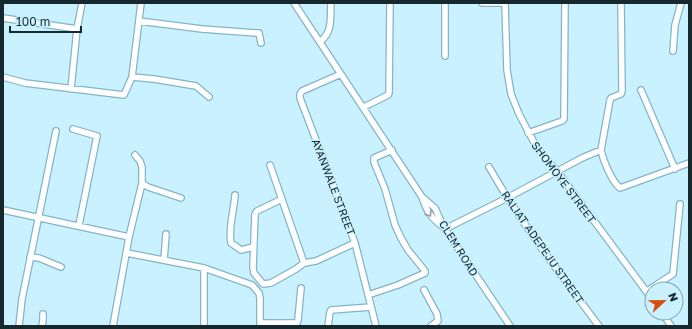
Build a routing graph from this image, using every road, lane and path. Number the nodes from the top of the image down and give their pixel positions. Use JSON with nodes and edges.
{"nodes":[{"id":1,"x":82,"y":3,"type":"edge"},
{"id":2,"x":141,"y":3,"type":"edge"},
{"id":3,"x":294,"y":3,"type":"edge"},
{"id":4,"x":331,"y":3,"type":"edge"},
{"id":5,"x":390,"y":3,"type":"edge"},
{"id":6,"x":445,"y":3,"type":"edge"},
{"id":7,"x":482,"y":3,"type":"edge"},
{"id":8,"x":505,"y":3,"type":"edge"},
{"id":9,"x":565,"y":3,"type":"edge"},
{"id":10,"x":621,"y":3,"type":"edge"},
{"id":11,"x":681,"y":3,"type":"edge"},
{"id":12,"x":3,"y":18,"type":"edge"},
{"id":13,"x":139,"y":21,"type":"junction"},
{"id":14,"x":77,"y":29,"type":"junction"},
{"id":15,"x":321,"y":42,"type":"junction"},
{"id":16,"x":261,"y":43,"type":"dead end"},
{"id":17,"x":673,"y":51,"type":"dead end"},
{"id":18,"x":446,"y":56,"type":"dead end"},
{"id":19,"x":341,"y":74,"type":"junction"},
{"id":20,"x":3,"y":77,"type":"edge"},
{"id":21,"x":132,"y":77,"type":"junction"},
{"id":22,"x":70,"y":89,"type":"junction"},
{"id":23,"x":641,"y":90,"type":"dead end"},
{"id":24,"x":209,"y":97,"type":"dead end"},
{"id":25,"x":364,"y":107,"type":"junction"},
{"id":26,"x":73,"y":129,"type":"dead end"},
{"id":27,"x":56,"y":131,"type":"dead end"},
{"id":28,"x":528,"y":133,"type":"junction"},
{"id":29,"x":392,"y":150,"type":"junction"},
{"id":30,"x":601,"y":150,"type":"junction"},
{"id":31,"x":135,"y":155,"type":"dead end"},
{"id":32,"x":689,"y":163,"type":"edge"},
{"id":33,"x":270,"y":165,"type":"dead end"},
{"id":34,"x":489,"y":167,"type":"dead end"},
{"id":35,"x":674,"y":169,"type":"junction"},
{"id":36,"x":557,"y":171,"type":"junction"},
{"id":37,"x":142,"y":183,"type":"junction"},
{"id":38,"x":235,"y":195,"type":"dead end"},
{"id":39,"x":181,"y":198,"type":"dead end"},
{"id":40,"x":507,"y":198,"type":"junction"},
{"id":41,"x":282,"y":199,"type":"junction"},
{"id":42,"x":680,"y":204,"type":"dead end"},
{"id":43,"x":3,"y":210,"type":"edge"},
{"id":44,"x":38,"y":217,"type":"junction"},
{"id":45,"x":79,"y":226,"type":"junction"},
{"id":46,"x":444,"y":228,"type":"junction"},
{"id":47,"x":166,"y":234,"type":"dead end"},
{"id":48,"x":129,"y":237,"type":"junction"},
{"id":49,"x":355,"y":243,"type":"junction"},
{"id":50,"x":253,"y":247,"type":"junction"},
{"id":51,"x":127,"y":253,"type":"junction"},
{"id":52,"x":30,"y":257,"type":"junction"},
{"id":53,"x":164,"y":260,"type":"junction"},
{"id":54,"x":304,"y":263,"type":"junction"},
{"id":55,"x":61,"y":267,"type":"dead end"},
{"id":56,"x":204,"y":268,"type":"junction"},
{"id":57,"x":662,"y":281,"type":"edge"},
{"id":58,"x":644,"y":287,"type":"edge"},
{"id":59,"x":301,"y":288,"type":"dead end"},
{"id":60,"x":424,"y":290,"type":"dead end"},
{"id":61,"x":368,"y":295,"type":"junction"},
{"id":62,"x":371,"y":307,"type":"junction"},
{"id":63,"x":43,"y":314,"type":"dead end"},
{"id":64,"x":260,"y":325,"type":"edge"},
{"id":65,"x":19,"y":326,"type":"edge"},
{"id":66,"x":42,"y":326,"type":"edge"},
{"id":67,"x":113,"y":326,"type":"edge"},
{"id":68,"x":204,"y":326,"type":"edge"},
{"id":69,"x":328,"y":326,"type":"edge"},
{"id":70,"x":376,"y":326,"type":"edge"},
{"id":71,"x":431,"y":326,"type":"edge"},
{"id":72,"x":510,"y":326,"type":"edge"},
{"id":73,"x":599,"y":326,"type":"edge"}],
"edges":[{"from":1,"to":14,"type":"street"},
{"from":2,"to":13,"type":"street"},
{"from":3,"to":15,"type":"street"},
{"from":4,"to":15,"type":"street"},
{"from":5,"to":25,"type":"street"},
{"from":6,"to":18,"type":"street"},
{"from":7,"to":8,"type":"street"},
{"from":8,"to":28,"type":"street","name":"SHOMOYE STREET"},
{"from":9,"to":28,"type":"street"},
{"from":10,"to":30,"type":"street"},
{"from":11,"to":17,"type":"street"},
{"from":12,"to":14,"type":"street"},
{"from":13,"to":16,"type":"street"},
{"from":13,"to":21,"type":"street"},
{"from":14,"to":22,"type":"street"},
{"from":15,"to":19,"type":"street"},
{"from":19,"to":25,"type":"street"},
{"from":19,"to":49,"type":"street","name":"AYANWALE STREET"},
{"from":20,"to":22,"type":"street"},
{"from":21,"to":22,"type":"street"},
{"from":21,"to":24,"type":"street"},
{"from":23,"to":35,"type":"street"},
{"from":25,"to":29,"type":"street"},
{"from":26,"to":45,"type":"street"},
{"from":27,"to":44,"type":"street"},
{"from":28,"to":36,"type":"street","name":"SHOMOYE STREET"},
{"from":29,"to":46,"type":"street","name":"CLEM ROAD"},
{"from":29,"to":61,"type":"street"},
{"from":30,"to":35,"type":"street"},
{"from":30,"to":36,"type":"street"},
{"from":31,"to":37,"type":"street"},
{"from":32,"to":35,"type":"street"},
{"from":33,"to":41,"type":"street"},
{"from":34,"to":40,"type":"street","name":"RALIAT ADEPEJU STREET"},
{"from":36,"to":40,"type":"street"},
{"from":36,"to":58,"type":"street","name":"SHOMOYE STREET"},
{"from":37,"to":39,"type":"street"},
{"from":37,"to":48,"type":"street"},
{"from":38,"to":50,"type":"street"},
{"from":40,"to":46,"type":"street"},
{"from":40,"to":73,"type":"street","name":"RALIAT ADEPEJU STREET"},
{"from":41,"to":50,"type":"street"},
{"from":41,"to":54,"type":"street"},
{"from":42,"to":57,"type":"street"},
{"from":43,"to":44,"type":"street"},
{"from":44,"to":45,"type":"street"},
{"from":44,"to":52,"type":"street"},
{"from":45,"to":48,"type":"street"},
{"from":46,"to":72,"type":"street","name":"CLEM ROAD"},
{"from":47,"to":53,"type":"street"},
{"from":48,"to":51,"type":"street"},
{"from":49,"to":54,"type":"street"},
{"from":49,"to":61,"type":"street","name":"AYANWALE STREET"},
{"from":50,"to":54,"type":"street"},
{"from":51,"to":53,"type":"street"},
{"from":51,"to":67,"type":"street"},
{"from":52,"to":55,"type":"street"},
{"from":52,"to":65,"type":"street"},
{"from":53,"to":56,"type":"street"},
{"from":56,"to":64,"type":"street"},
{"from":56,"to":68,"type":"street"},
{"from":59,"to":64,"type":"street"},
{"from":60,"to":71,"type":"street"},
{"from":61,"to":62,"type":"street","name":"AYANWALE STREET"},
{"from":62,"to":69,"type":"street"},
{"from":62,"to":70,"type":"street","name":"AYANWALE STREET"},
{"from":63,"to":66,"type":"street"}]}
